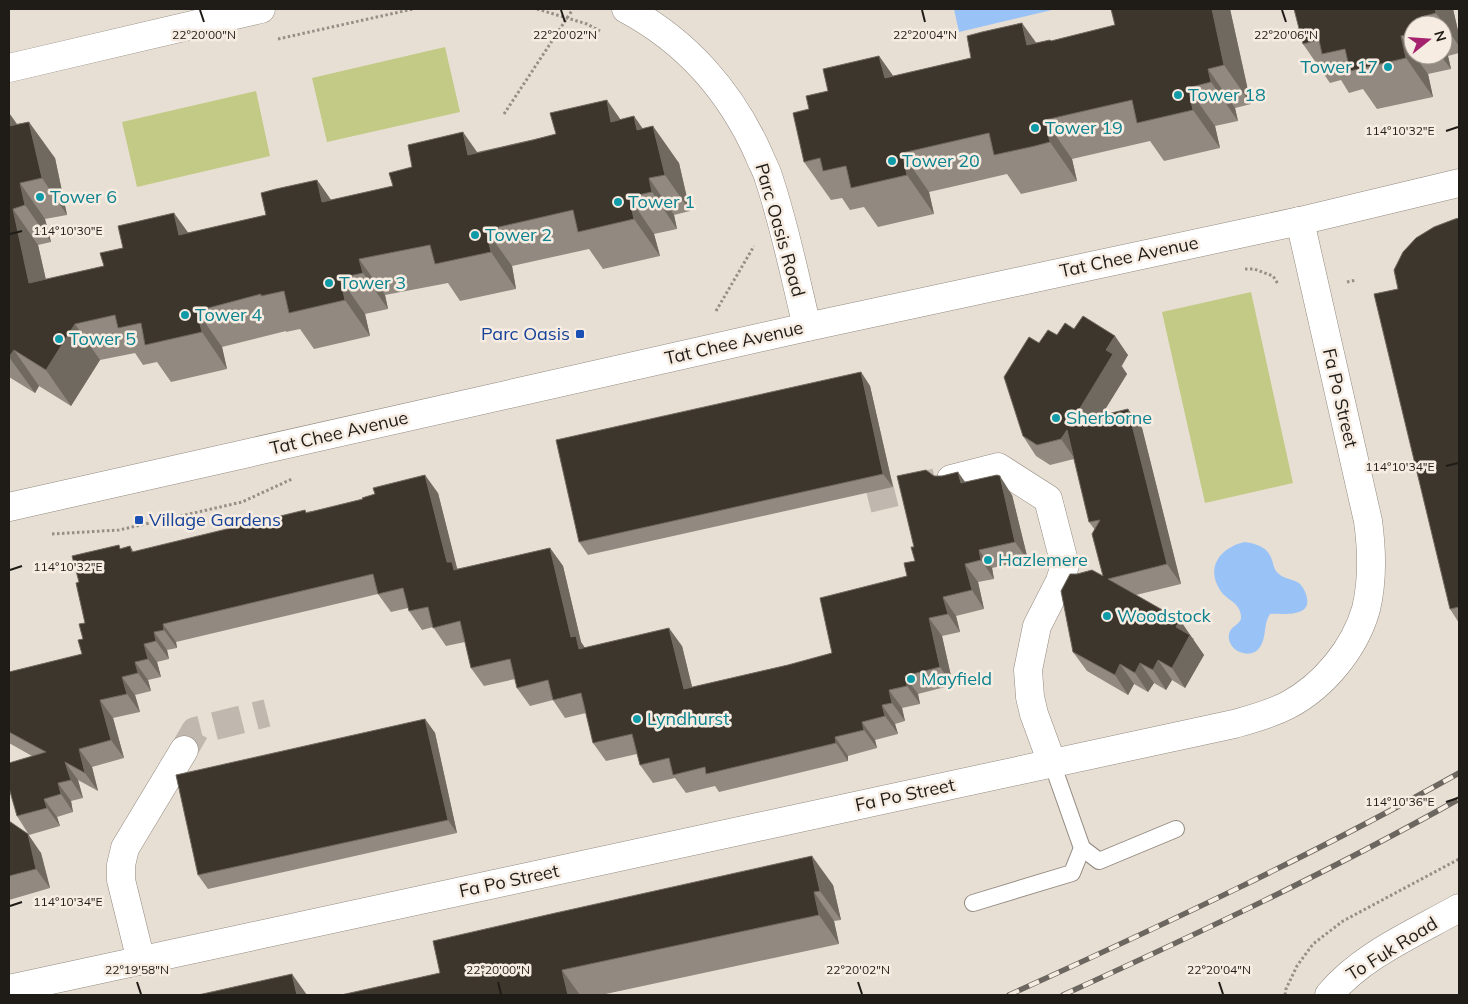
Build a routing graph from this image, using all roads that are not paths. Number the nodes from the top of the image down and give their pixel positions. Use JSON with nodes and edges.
{"nodes":[{"id":1,"x":261,"y":9,"type":"edge"},
{"id":2,"x":626,"y":9,"type":"edge"},
{"id":3,"x":9,"y":68,"type":"edge"},
{"id":4,"x":1459,"y":183,"type":"edge"},
{"id":5,"x":1300,"y":220,"type":"junction"},
{"id":6,"x":807,"y":327,"type":"junction"},
{"id":7,"x":951,"y":479,"type":"tunnel mouth"},
{"id":8,"x":9,"y":507,"type":"edge"},
{"id":9,"x":184,"y":750,"type":"tunnel mouth"},
{"id":10,"x":1052,"y":763,"type":"junction"},
{"id":11,"x":1176,"y":829,"type":"dead end"},
{"id":12,"x":1082,"y":848,"type":"junction"},
{"id":13,"x":973,"y":904,"type":"dead end"},
{"id":14,"x":1459,"y":908,"type":"edge"},
{"id":15,"x":141,"y":961,"type":"junction"},
{"id":16,"x":9,"y":989,"type":"edge"},
{"id":17,"x":1329,"y":995,"type":"edge"}],
"edges":[{"from":1,"to":3,"type":"street"},
{"from":2,"to":6,"type":"street","name":"Parc Oasis Road"},
{"from":4,"to":5,"type":"street","name":"Tat Chee Avenue"},
{"from":5,"to":6,"type":"street","name":"Tat Chee Avenue"},
{"from":5,"to":10,"type":"street","name":"Fa Po Street"},
{"from":6,"to":8,"type":"street","name":"Tat Chee Avenue"},
{"from":7,"to":10,"type":"street"},
{"from":9,"to":15,"type":"street"},
{"from":10,"to":12,"type":"lane"},
{"from":10,"to":15,"type":"street","name":"Fa Po Street"},
{"from":11,"to":12,"type":"lane"},
{"from":12,"to":13,"type":"lane"},
{"from":14,"to":17,"type":"street","name":"To Fuk Road"},
{"from":15,"to":16,"type":"street","name":"Fa Po Street"}]}
